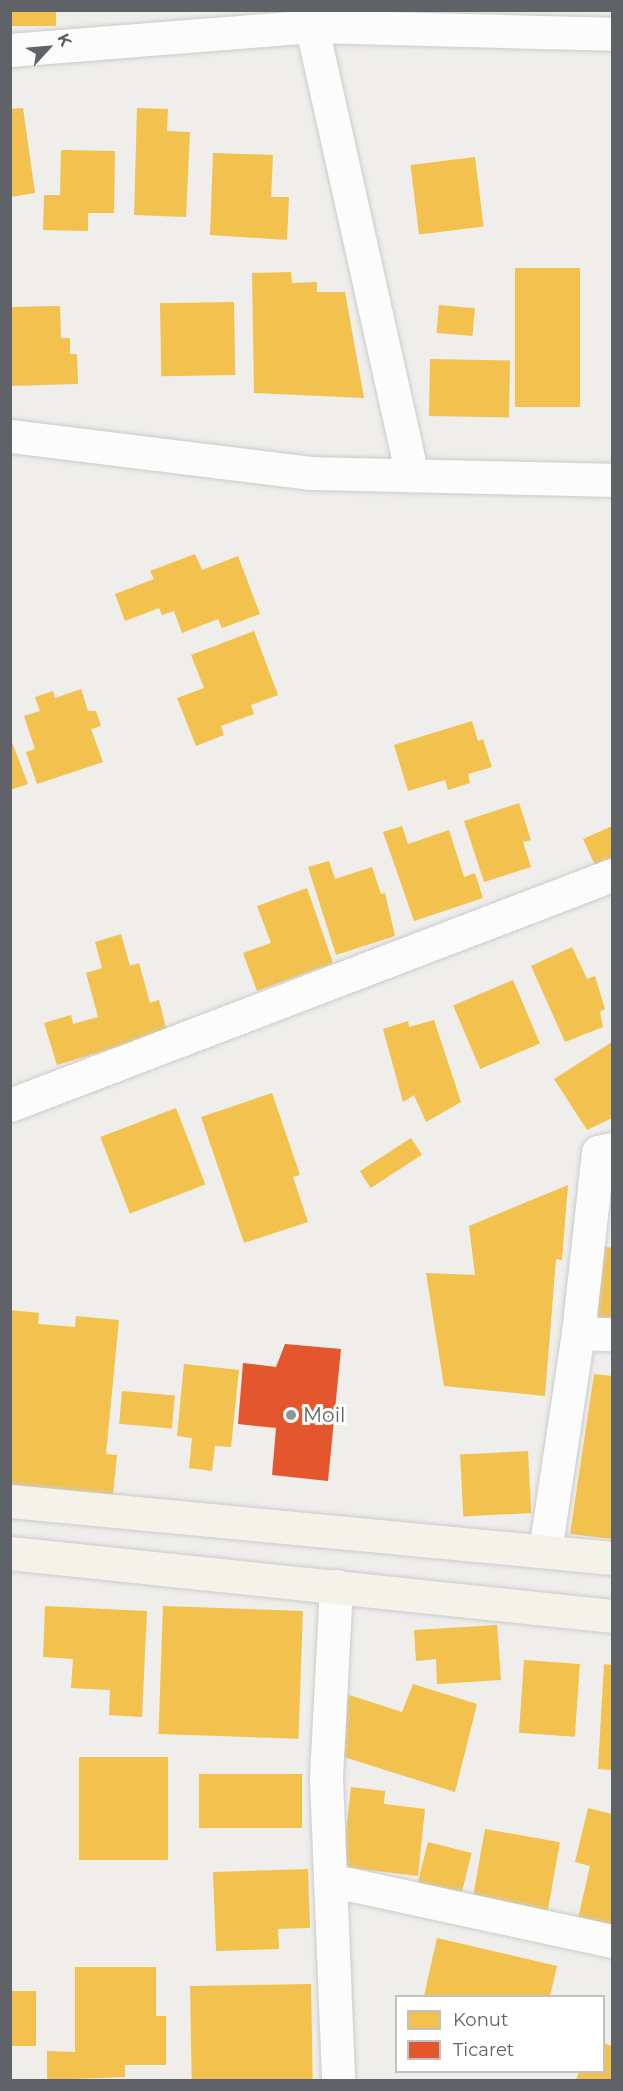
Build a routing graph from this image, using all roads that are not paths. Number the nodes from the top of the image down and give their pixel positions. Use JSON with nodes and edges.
{"nodes":[{"id":1,"x":310,"y":18,"type":"edge"},
{"id":2,"x":612,"y":34,"type":"edge"},
{"id":3,"x":10,"y":50,"type":"edge"},
{"id":4,"x":10,"y":436,"type":"edge"},
{"id":5,"x":412,"y":476,"type":"junction"},
{"id":6,"x":612,"y":480,"type":"edge"},
{"id":7,"x":612,"y":875,"type":"edge"},
{"id":8,"x":10,"y":1105,"type":"edge"},
{"id":9,"x":612,"y":1149,"type":"edge"},
{"id":10,"x":578,"y":1333,"type":"junction"},
{"id":11,"x":612,"y":1334,"type":"edge"},
{"id":12,"x":10,"y":1501,"type":"edge"},
{"id":13,"x":545,"y":1551,"type":"junction"},
{"id":14,"x":10,"y":1554,"type":"edge"},
{"id":15,"x":612,"y":1558,"type":"edge"},
{"id":16,"x":336,"y":1586,"type":"junction"},
{"id":17,"x":612,"y":1616,"type":"edge"},
{"id":18,"x":330,"y":1880,"type":"junction"},
{"id":19,"x":612,"y":1941,"type":"edge"},
{"id":20,"x":338,"y":2080,"type":"edge"}],
"edges":[{"from":1,"to":2,"type":"street"},
{"from":1,"to":3,"type":"street"},
{"from":1,"to":5,"type":"street"},
{"from":4,"to":5,"type":"street"},
{"from":5,"to":6,"type":"street"},
{"from":7,"to":8,"type":"street"},
{"from":9,"to":10,"type":"street"},
{"from":10,"to":11,"type":"street"},
{"from":10,"to":13,"type":"street"},
{"from":12,"to":13,"type":"main road"},
{"from":13,"to":15,"type":"main road"},
{"from":14,"to":16,"type":"main road"},
{"from":16,"to":17,"type":"main road"},
{"from":16,"to":18,"type":"street"},
{"from":18,"to":19,"type":"street"},
{"from":18,"to":20,"type":"street"}]}
